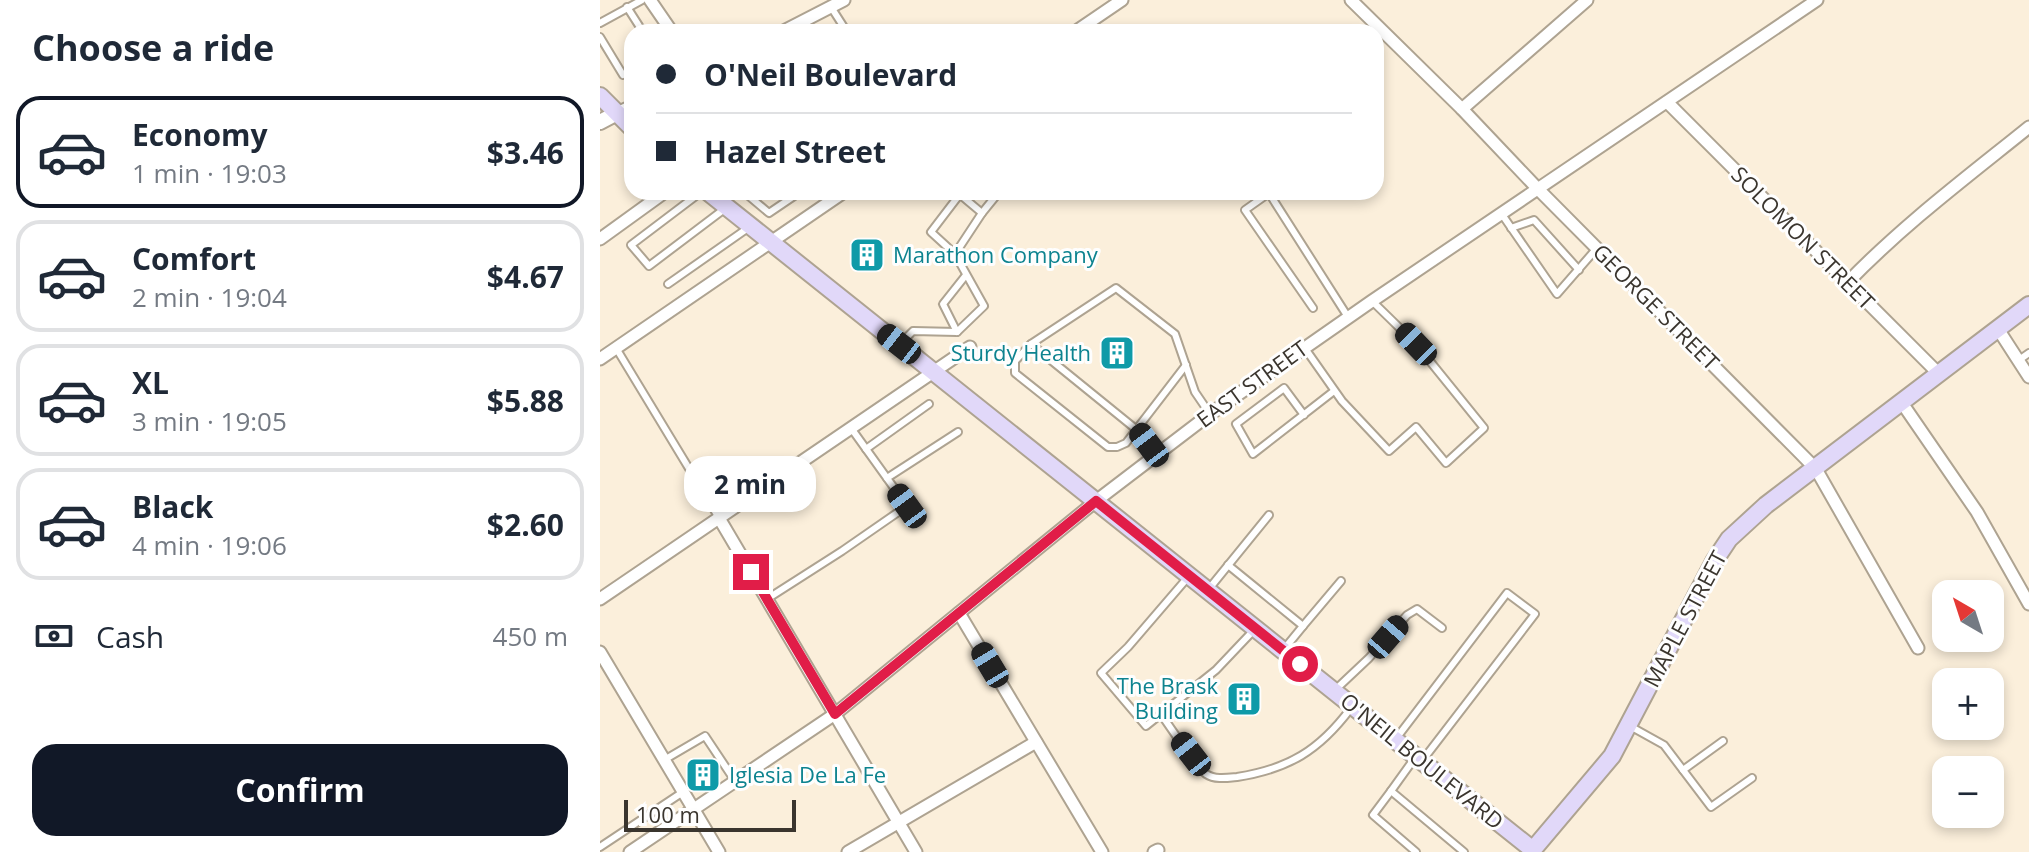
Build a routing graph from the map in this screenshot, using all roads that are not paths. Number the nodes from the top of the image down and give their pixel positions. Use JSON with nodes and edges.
{"nodes":[{"id":1,"x":642,"y":0,"type":"edge"},
{"id":2,"x":650,"y":0,"type":"edge"},
{"id":3,"x":844,"y":0,"type":"edge"},
{"id":4,"x":1351,"y":0,"type":"edge"},
{"id":5,"x":1587,"y":0,"type":"edge"},
{"id":6,"x":1817,"y":0,"type":"edge"},
{"id":7,"x":1119,"y":1,"type":"edge"},
{"id":8,"x":627,"y":7,"type":"junction"},
{"id":9,"x":825,"y":7,"type":"junction"},
{"id":10,"x":805,"y":21,"type":"junction"},
{"id":11,"x":600,"y":23,"type":"edge"},
{"id":12,"x":638,"y":24,"type":"edge"},
{"id":13,"x":666,"y":24,"type":"edge"},
{"id":14,"x":799,"y":24,"type":"edge"},
{"id":15,"x":807,"y":24,"type":"edge"},
{"id":16,"x":840,"y":24,"type":"edge"},
{"id":17,"x":1086,"y":24,"type":"edge"},
{"id":18,"x":1375,"y":24,"type":"edge"},
{"id":19,"x":1384,"y":32,"type":"edge"},
{"id":20,"x":600,"y":37,"type":"edge"},
{"id":21,"x":624,"y":74,"type":"edge"},
{"id":22,"x":600,"y":96,"type":"edge"},
{"id":23,"x":1667,"y":102,"type":"junction"},
{"id":24,"x":1462,"y":109,"type":"junction"},
{"id":25,"x":624,"y":110,"type":"edge"},
{"id":26,"x":600,"y":122,"type":"edge"},
{"id":27,"x":2029,"y":127,"type":"edge"},
{"id":28,"x":1537,"y":188,"type":"junction"},
{"id":29,"x":654,"y":200,"type":"edge"},
{"id":30,"x":690,"y":200,"type":"edge"},
{"id":31,"x":718,"y":200,"type":"edge"},
{"id":32,"x":755,"y":200,"type":"edge"},
{"id":33,"x":788,"y":200,"type":"edge"},
{"id":34,"x":832,"y":200,"type":"edge"},
{"id":35,"x":953,"y":200,"type":"edge"},
{"id":36,"x":966,"y":200,"type":"edge"},
{"id":37,"x":993,"y":200,"type":"edge"},
{"id":38,"x":1259,"y":200,"type":"edge"},
{"id":39,"x":1273,"y":200,"type":"edge"},
{"id":40,"x":727,"y":207,"type":"junction"},
{"id":41,"x":982,"y":213,"type":"junction"},
{"id":42,"x":1501,"y":213,"type":"junction"},
{"id":43,"x":751,"y":226,"type":"junction"},
{"id":44,"x":1511,"y":228,"type":"junction"},
{"id":45,"x":600,"y":239,"type":"edge"},
{"id":46,"x":771,"y":242,"type":"junction"},
{"id":47,"x":1597,"y":248,"type":"junction"},
{"id":48,"x":955,"y":254,"type":"junction"},
{"id":49,"x":1579,"y":270,"type":"junction"},
{"id":50,"x":966,"y":275,"type":"junction"},
{"id":51,"x":1847,"y":283,"type":"junction"},
{"id":52,"x":668,"y":284,"type":"dead end"},
{"id":53,"x":1372,"y":301,"type":"junction"},
{"id":54,"x":2029,"y":305,"type":"edge"},
{"id":55,"x":1313,"y":308,"type":"dead end"},
{"id":56,"x":1348,"y":317,"type":"junction"},
{"id":57,"x":1998,"y":329,"type":"junction"},
{"id":58,"x":957,"y":332,"type":"junction"},
{"id":59,"x":899,"y":344,"type":"junction"},
{"id":60,"x":1031,"y":344,"type":"junction"},
{"id":61,"x":970,"y":347,"type":"dead end"},
{"id":62,"x":1304,"y":347,"type":"junction"},
{"id":63,"x":616,"y":348,"type":"junction"},
{"id":64,"x":2024,"y":357,"type":"edge"},
{"id":65,"x":600,"y":359,"type":"edge"},
{"id":66,"x":1186,"y":365,"type":"junction"},
{"id":67,"x":933,"y":372,"type":"junction"},
{"id":68,"x":1939,"y":374,"type":"junction"},
{"id":69,"x":2029,"y":377,"type":"edge"},
{"id":70,"x":1334,"y":391,"type":"junction"},
{"id":71,"x":1902,"y":403,"type":"junction"},
{"id":72,"x":929,"y":404,"type":"dead end"},
{"id":73,"x":1210,"y":414,"type":"junction"},
{"id":74,"x":1304,"y":415,"type":"junction"},
{"id":75,"x":851,"y":428,"type":"junction"},
{"id":76,"x":1137,"y":430,"type":"junction"},
{"id":77,"x":958,"y":432,"type":"dead end"},
{"id":78,"x":866,"y":449,"type":"junction"},
{"id":79,"x":1156,"y":455,"type":"junction"},
{"id":80,"x":1816,"y":469,"type":"junction"},
{"id":81,"x":887,"y":478,"type":"junction"},
{"id":82,"x":1096,"y":501,"type":"junction"},
{"id":83,"x":1269,"y":515,"type":"dead end"},
{"id":84,"x":719,"y":518,"type":"junction"},
{"id":85,"x":1228,"y":565,"type":"junction"},
{"id":86,"x":1189,"y":576,"type":"junction"},
{"id":87,"x":1341,"y":581,"type":"dead end"},
{"id":88,"x":1208,"y":590,"type":"junction"},
{"id":89,"x":600,"y":599,"type":"edge"},
{"id":90,"x":767,"y":599,"type":"junction"},
{"id":91,"x":2029,"y":604,"type":"edge"},
{"id":92,"x":959,"y":613,"type":"junction"},
{"id":93,"x":1303,"y":626,"type":"junction"},
{"id":94,"x":1255,"y":628,"type":"junction"},
{"id":95,"x":1442,"y":628,"type":"dead end"},
{"id":96,"x":1918,"y":648,"type":"dead end"},
{"id":97,"x":1283,"y":650,"type":"junction"},
{"id":98,"x":600,"y":652,"type":"edge"},
{"id":99,"x":1334,"y":691,"type":"junction"},
{"id":100,"x":1353,"y":706,"type":"junction"},
{"id":101,"x":835,"y":714,"type":"junction"},
{"id":102,"x":1161,"y":714,"type":"junction"},
{"id":103,"x":1628,"y":725,"type":"junction"},
{"id":104,"x":1395,"y":740,"type":"junction"},
{"id":105,"x":1723,"y":741,"type":"dead end"},
{"id":106,"x":1036,"y":742,"type":"junction"},
{"id":107,"x":1419,"y":759,"type":"junction"},
{"id":108,"x":664,"y":760,"type":"junction"},
{"id":109,"x":1683,"y":770,"type":"junction"},
{"id":110,"x":1752,"y":778,"type":"dead end"},
{"id":111,"x":735,"y":781,"type":"junction"},
{"id":112,"x":1391,"y":791,"type":"junction"},
{"id":113,"x":683,"y":792,"type":"junction"},
{"id":114,"x":694,"y":810,"type":"junction"},
{"id":115,"x":899,"y":823,"type":"junction"},
{"id":116,"x":600,"y":847,"type":"edge"},
{"id":117,"x":1533,"y":851,"type":"edge"},
{"id":118,"x":630,"y":852,"type":"edge"},
{"id":119,"x":719,"y":852,"type":"edge"},
{"id":120,"x":848,"y":852,"type":"edge"},
{"id":121,"x":916,"y":852,"type":"edge"},
{"id":122,"x":1102,"y":852,"type":"edge"},
{"id":123,"x":1416,"y":852,"type":"edge"},
{"id":124,"x":1464,"y":852,"type":"edge"}],
"edges":[{"from":1,"to":8,"type":"lane"},
{"from":2,"to":13,"type":"street"},
{"from":3,"to":9,"type":"street"},
{"from":4,"to":18,"type":"street","name":"GEORGE STREET"},
{"from":5,"to":24,"type":"street"},
{"from":6,"to":23,"type":"street","name":"EAST STREET"},
{"from":7,"to":17,"type":"street"},
{"from":8,"to":11,"type":"lane"},
{"from":8,"to":12,"type":"lane"},
{"from":9,"to":10,"type":"street"},
{"from":9,"to":16,"type":"lane"},
{"from":10,"to":14,"type":"street"},
{"from":10,"to":15,"type":"lane"},
{"from":19,"to":24,"type":"street","name":"GEORGE STREET"},
{"from":20,"to":21,"type":"lane"},
{"from":22,"to":25,"type":"main road"},
{"from":23,"to":28,"type":"street","name":"EAST STREET"},
{"from":23,"to":51,"type":"street","name":"SOLOMON STREET"},
{"from":24,"to":28,"type":"street","name":"GEORGE STREET"},
{"from":25,"to":26,"type":"street"},
{"from":27,"to":51,"type":"street"},
{"from":28,"to":42,"type":"street","name":"EAST STREET"},
{"from":28,"to":47,"type":"street","name":"GEORGE STREET"},
{"from":29,"to":45,"type":"street"},
{"from":30,"to":40,"type":"lane"},
{"from":31,"to":40,"type":"main road","name":"O'NEIL BOULEVARD"},
{"from":32,"to":33,"type":"lane"},
{"from":34,"to":46,"type":"street"},
{"from":35,"to":48,"type":"lane"},
{"from":36,"to":41,"type":"lane"},
{"from":37,"to":41,"type":"lane"},
{"from":38,"to":55,"type":"lane"},
{"from":39,"to":56,"type":"lane"},
{"from":40,"to":43,"type":"main road","name":"O'NEIL BOULEVARD"},
{"from":41,"to":48,"type":"lane"},
{"from":42,"to":44,"type":"lane"},
{"from":42,"to":53,"type":"street","name":"EAST STREET"},
{"from":43,"to":46,"type":"main road","name":"O'NEIL BOULEVARD"},
{"from":43,"to":52,"type":"lane"},
{"from":44,"to":49,"type":"lane"},
{"from":44,"to":49,"type":"lane"},
{"from":46,"to":59,"type":"main road","name":"O'NEIL BOULEVARD"},
{"from":46,"to":63,"type":"street"},
{"from":47,"to":49,"type":"lane"},
{"from":47,"to":80,"type":"street","name":"GEORGE STREET"},
{"from":48,"to":50,"type":"lane"},
{"from":50,"to":58,"type":"lane"},
{"from":50,"to":58,"type":"lane"},
{"from":51,"to":68,"type":"street","name":"SOLOMON STREET"},
{"from":53,"to":56,"type":"street","name":"EAST STREET"},
{"from":53,"to":70,"type":"lane"},
{"from":54,"to":57,"type":"main road","name":"MAPLE STREET"},
{"from":56,"to":62,"type":"street","name":"EAST STREET"},
{"from":57,"to":64,"type":"street"},
{"from":57,"to":68,"type":"main road","name":"MAPLE STREET"},
{"from":58,"to":59,"type":"lane"},
{"from":59,"to":67,"type":"main road","name":"O'NEIL BOULEVARD"},
{"from":60,"to":66,"type":"lane"},
{"from":60,"to":76,"type":"lane"},
{"from":60,"to":76,"type":"lane"},
{"from":61,"to":67,"type":"street"},
{"from":62,"to":70,"type":"lane"},
{"from":62,"to":73,"type":"street","name":"EAST STREET"},
{"from":63,"to":65,"type":"street"},
{"from":63,"to":84,"type":"lane"},
{"from":64,"to":69,"type":"street"},
{"from":66,"to":73,"type":"lane"},
{"from":66,"to":76,"type":"lane"},
{"from":67,"to":75,"type":"street"},
{"from":67,"to":82,"type":"main road","name":"O'NEIL BOULEVARD"},
{"from":68,"to":71,"type":"main road","name":"MAPLE STREET"},
{"from":70,"to":74,"type":"lane"},
{"from":71,"to":80,"type":"main road","name":"MAPLE STREET"},
{"from":71,"to":91,"type":"street"},
{"from":72,"to":78,"type":"lane"},
{"from":73,"to":79,"type":"street","name":"EAST STREET"},
{"from":74,"to":74,"type":"lane"},
{"from":75,"to":78,"type":"lane"},
{"from":75,"to":84,"type":"street"},
{"from":76,"to":79,"type":"lane"},
{"from":77,"to":81,"type":"lane"},
{"from":78,"to":81,"type":"lane"},
{"from":79,"to":82,"type":"street","name":"EAST STREET"},
{"from":80,"to":96,"type":"street","name":"GEORGE STREET"},
{"from":80,"to":103,"type":"main road","name":"MAPLE STREET"},
{"from":81,"to":90,"type":"lane"},
{"from":82,"to":86,"type":"main road","name":"O'NEIL BOULEVARD"},
{"from":82,"to":92,"type":"street","name":"EAST STREET"},
{"from":83,"to":85,"type":"lane"},
{"from":84,"to":89,"type":"street"},
{"from":84,"to":90,"type":"street"},
{"from":85,"to":88,"type":"lane"},
{"from":85,"to":93,"type":"lane"},
{"from":86,"to":88,"type":"main road","name":"O'NEIL BOULEVARD"},
{"from":86,"to":102,"type":"lane"},
{"from":87,"to":93,"type":"lane"},
{"from":88,"to":94,"type":"main road","name":"O'NEIL BOULEVARD"},
{"from":90,"to":101,"type":"street"},
{"from":92,"to":101,"type":"street","name":"EAST STREET"},
{"from":92,"to":106,"type":"street"},
{"from":93,"to":97,"type":"lane"},
{"from":94,"to":97,"type":"main road","name":"O'NEIL BOULEVARD"},
{"from":94,"to":102,"type":"lane"},
{"from":95,"to":99,"type":"lane"},
{"from":97,"to":99,"type":"main road","name":"O'NEIL BOULEVARD"},
{"from":98,"to":108,"type":"street"},
{"from":99,"to":100,"type":"main road","name":"O'NEIL BOULEVARD"},
{"from":100,"to":102,"type":"lane"},
{"from":100,"to":104,"type":"main road","name":"O'NEIL BOULEVARD"},
{"from":101,"to":111,"type":"street","name":"EAST STREET"},
{"from":101,"to":115,"type":"street"},
{"from":103,"to":109,"type":"lane"},
{"from":103,"to":117,"type":"main road","name":"MAPLE STREET"},
{"from":104,"to":107,"type":"main road","name":"O'NEIL BOULEVARD"},
{"from":104,"to":107,"type":"lane"},
{"from":105,"to":109,"type":"lane"},
{"from":106,"to":115,"type":"street"},
{"from":106,"to":122,"type":"street"},
{"from":107,"to":112,"type":"lane"},
{"from":107,"to":117,"type":"main road","name":"O'NEIL BOULEVARD"},
{"from":108,"to":111,"type":"lane"},
{"from":108,"to":113,"type":"street"},
{"from":109,"to":110,"type":"lane"},
{"from":111,"to":114,"type":"street","name":"EAST STREET"},
{"from":112,"to":123,"type":"lane"},
{"from":112,"to":124,"type":"lane"},
{"from":113,"to":114,"type":"street"},
{"from":113,"to":116,"type":"lane"},
{"from":114,"to":118,"type":"street","name":"EAST STREET"},
{"from":114,"to":119,"type":"street"},
{"from":115,"to":120,"type":"street"},
{"from":115,"to":121,"type":"street"}]}
